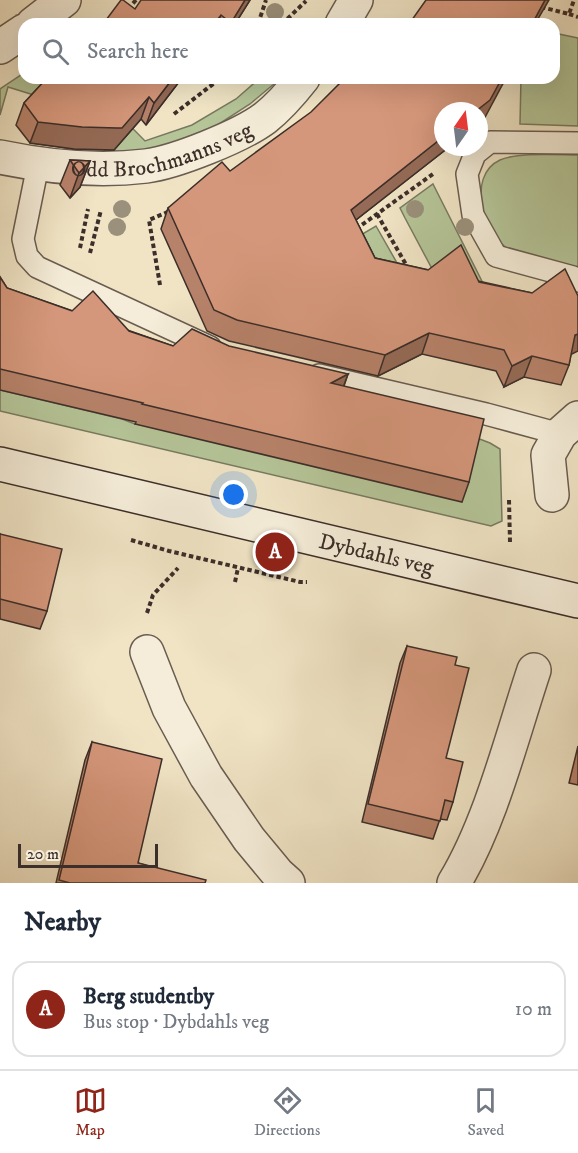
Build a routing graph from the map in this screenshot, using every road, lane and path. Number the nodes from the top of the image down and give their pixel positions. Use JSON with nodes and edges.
{"nodes":[{"id":1,"x":64,"y":0,"type":"edge"},
{"id":2,"x":136,"y":0,"type":"edge"},
{"id":3,"x":266,"y":0,"type":"edge"},
{"id":4,"x":306,"y":0,"type":"edge"},
{"id":5,"x":356,"y":0,"type":"edge"},
{"id":6,"x":574,"y":0,"type":"edge"},
{"id":7,"x":536,"y":4,"type":"edge"},
{"id":8,"x":569,"y":14,"type":"junction"},
{"id":9,"x":122,"y":17,"type":"edge"},
{"id":10,"x":578,"y":17,"type":"edge"},
{"id":11,"x":41,"y":18,"type":"edge"},
{"id":12,"x":260,"y":18,"type":"edge"},
{"id":13,"x":288,"y":18,"type":"edge"},
{"id":14,"x":346,"y":18,"type":"edge"},
{"id":15,"x":18,"y":35,"type":"edge"},
{"id":16,"x":0,"y":47,"type":"edge"},
{"id":17,"x":213,"y":84,"type":"edge"},
{"id":18,"x":298,"y":84,"type":"edge"},
{"id":19,"x":174,"y":114,"type":"dead end"},
{"id":20,"x":578,"y":143,"type":"edge"},
{"id":21,"x":488,"y":144,"type":"edge"},
{"id":22,"x":470,"y":156,"type":"edge"},
{"id":23,"x":474,"y":156,"type":"edge"},
{"id":24,"x":0,"y":157,"type":"edge"},
{"id":25,"x":38,"y":165,"type":"junction"},
{"id":26,"x":180,"y":207,"type":"edge"},
{"id":27,"x":377,"y":214,"type":"junction"},
{"id":28,"x":349,"y":235,"type":"edge"},
{"id":29,"x":410,"y":272,"type":"edge"},
{"id":30,"x":578,"y":281,"type":"edge"},
{"id":31,"x":160,"y":289,"type":"dead end"},
{"id":32,"x":225,"y":354,"type":"edge"},
{"id":33,"x":305,"y":372,"type":"edge"},
{"id":34,"x":569,"y":426,"type":"edge"},
{"id":35,"x":0,"y":464,"type":"edge"},
{"id":36,"x":552,"y":495,"type":"dead end"},
{"id":37,"x":239,"y":563,"type":"dead end"},
{"id":38,"x":178,"y":568,"type":"dead end"},
{"id":39,"x":235,"y":582,"type":"dead end"},
{"id":40,"x":578,"y":601,"type":"edge"},
{"id":41,"x":147,"y":652,"type":"joint"},
{"id":42,"x":534,"y":670,"type":"dead end"},
{"id":43,"x":288,"y":883,"type":"edge"},
{"id":44,"x":454,"y":883,"type":"edge"}],
"edges":[{"from":1,"to":11,"type":"street"},
{"from":2,"to":9,"type":"path"},
{"from":3,"to":12,"type":"path"},
{"from":4,"to":13,"type":"path"},
{"from":5,"to":14,"type":"street"},
{"from":6,"to":8,"type":"path"},
{"from":7,"to":8,"type":"path"},
{"from":8,"to":10,"type":"path"},
{"from":15,"to":16,"type":"street"},
{"from":17,"to":19,"type":"path"},
{"from":18,"to":25,"type":"street","name":"Odd Brochmanns veg"},
{"from":20,"to":21,"type":"lane"},
{"from":22,"to":27,"type":"path"},
{"from":23,"to":30,"type":"lane"},
{"from":24,"to":25,"type":"street","name":"Odd Brochmanns veg"},
{"from":25,"to":32,"type":"lane"},
{"from":26,"to":31,"type":"path"},
{"from":27,"to":28,"type":"path"},
{"from":27,"to":29,"type":"path"},
{"from":33,"to":34,"type":"lane"},
{"from":34,"to":36,"type":"street"},
{"from":35,"to":40,"type":"street","name":"Dybdahls veg"},
{"from":37,"to":39,"type":"path"},
{"from":38,"to":41,"type":"path"},
{"from":41,"to":43,"type":"street"},
{"from":42,"to":44,"type":"street"}]}
